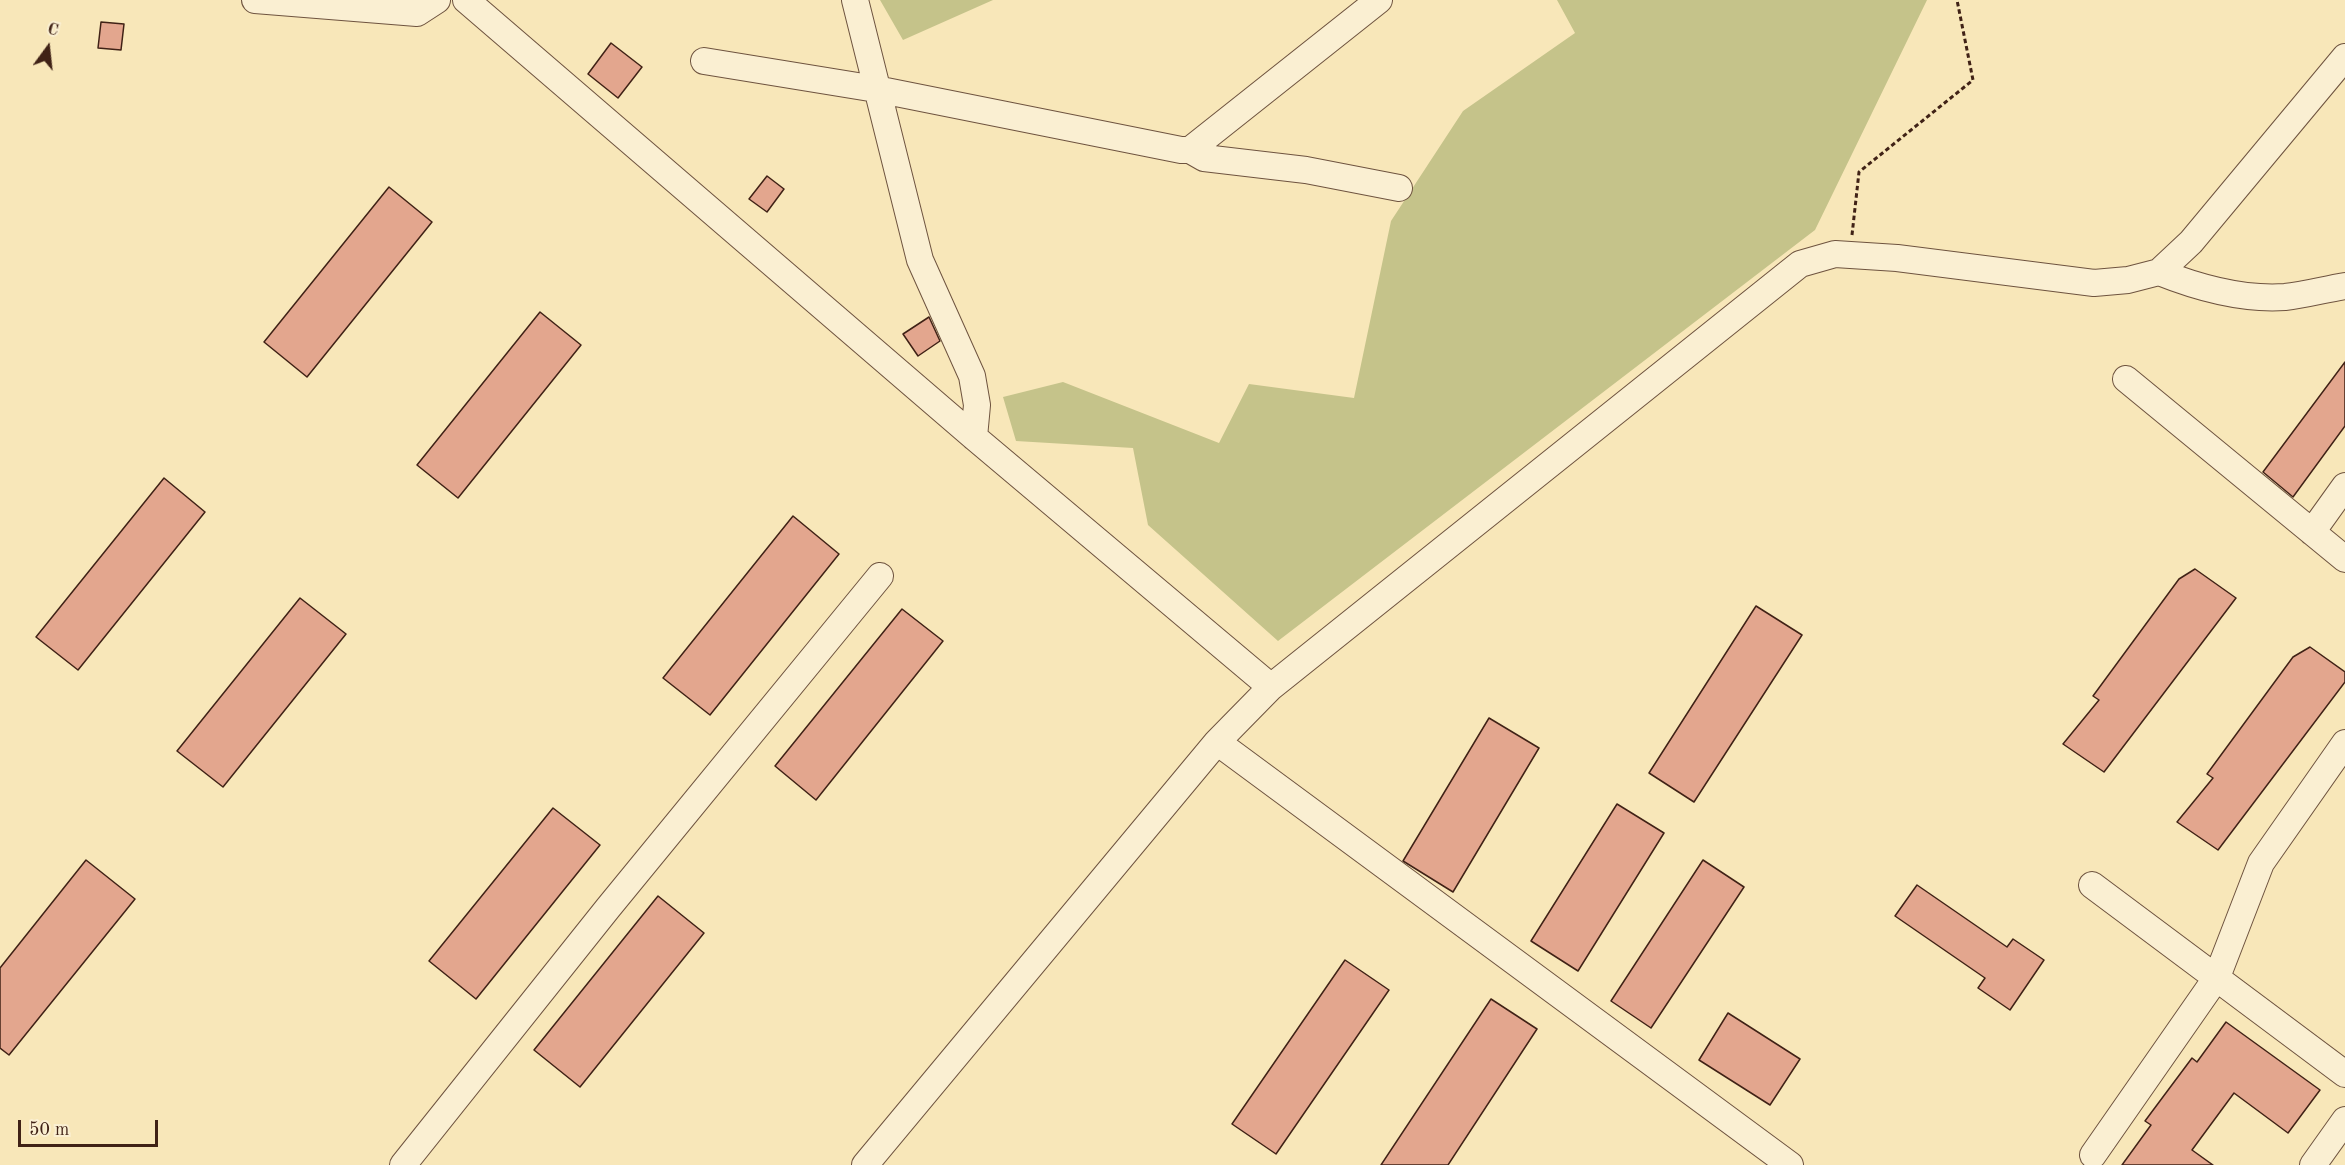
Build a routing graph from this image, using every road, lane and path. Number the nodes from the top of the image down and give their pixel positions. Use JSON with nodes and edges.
{"nodes":[{"id":1,"x":255,"y":0,"type":"edge"},
{"id":2,"x":437,"y":0,"type":"edge"},
{"id":3,"x":466,"y":0,"type":"edge"},
{"id":4,"x":855,"y":0,"type":"edge"},
{"id":5,"x":1379,"y":0,"type":"edge"},
{"id":6,"x":1957,"y":0,"type":"edge"},
{"id":7,"x":2345,"y":57,"type":"edge"},
{"id":8,"x":704,"y":61,"type":"dead end"},
{"id":9,"x":876,"y":89,"type":"junction"},
{"id":10,"x":1190,"y":150,"type":"junction"},
{"id":11,"x":1399,"y":188,"type":"dead end"},
{"id":12,"x":1850,"y":255,"type":"junction"},
{"id":13,"x":2159,"y":272,"type":"junction"},
{"id":14,"x":2345,"y":286,"type":"edge"},
{"id":15,"x":2126,"y":379,"type":"dead end"},
{"id":16,"x":974,"y":437,"type":"junction"},
{"id":17,"x":2345,"y":486,"type":"edge"},
{"id":18,"x":2312,"y":532,"type":"junction"},
{"id":19,"x":2345,"y":559,"type":"edge"},
{"id":20,"x":880,"y":576,"type":"dead end"},
{"id":21,"x":1271,"y":687,"type":"junction"},
{"id":22,"x":1217,"y":742,"type":"junction"},
{"id":23,"x":2345,"y":743,"type":"edge"},
{"id":24,"x":2336,"y":774,"type":"edge"},
{"id":25,"x":2092,"y":885,"type":"dead end"},
{"id":26,"x":2217,"y":977,"type":"junction"},
{"id":27,"x":2345,"y":1074,"type":"edge"},
{"id":28,"x":2345,"y":1120,"type":"edge"},
{"id":29,"x":2093,"y":1155,"type":"dead end"},
{"id":30,"x":403,"y":1165,"type":"edge"},
{"id":31,"x":865,"y":1165,"type":"edge"},
{"id":32,"x":1790,"y":1165,"type":"edge"},
{"id":33,"x":2313,"y":1165,"type":"edge"}],
"edges":[{"from":1,"to":2,"type":"street"},
{"from":3,"to":16,"type":"street"},
{"from":4,"to":9,"type":"street"},
{"from":5,"to":10,"type":"street"},
{"from":6,"to":12,"type":"path"},
{"from":7,"to":13,"type":"street"},
{"from":8,"to":9,"type":"street"},
{"from":9,"to":10,"type":"street"},
{"from":9,"to":16,"type":"street"},
{"from":10,"to":11,"type":"street"},
{"from":12,"to":13,"type":"street"},
{"from":12,"to":21,"type":"street"},
{"from":13,"to":14,"type":"street"},
{"from":15,"to":18,"type":"street"},
{"from":16,"to":21,"type":"street"},
{"from":17,"to":18,"type":"street"},
{"from":18,"to":19,"type":"street"},
{"from":20,"to":30,"type":"street"},
{"from":21,"to":22,"type":"street"},
{"from":22,"to":31,"type":"street"},
{"from":22,"to":32,"type":"street"},
{"from":23,"to":24,"type":"street"},
{"from":24,"to":26,"type":"street"},
{"from":25,"to":26,"type":"street"},
{"from":26,"to":27,"type":"street"},
{"from":26,"to":29,"type":"street"},
{"from":28,"to":33,"type":"street"}]}
